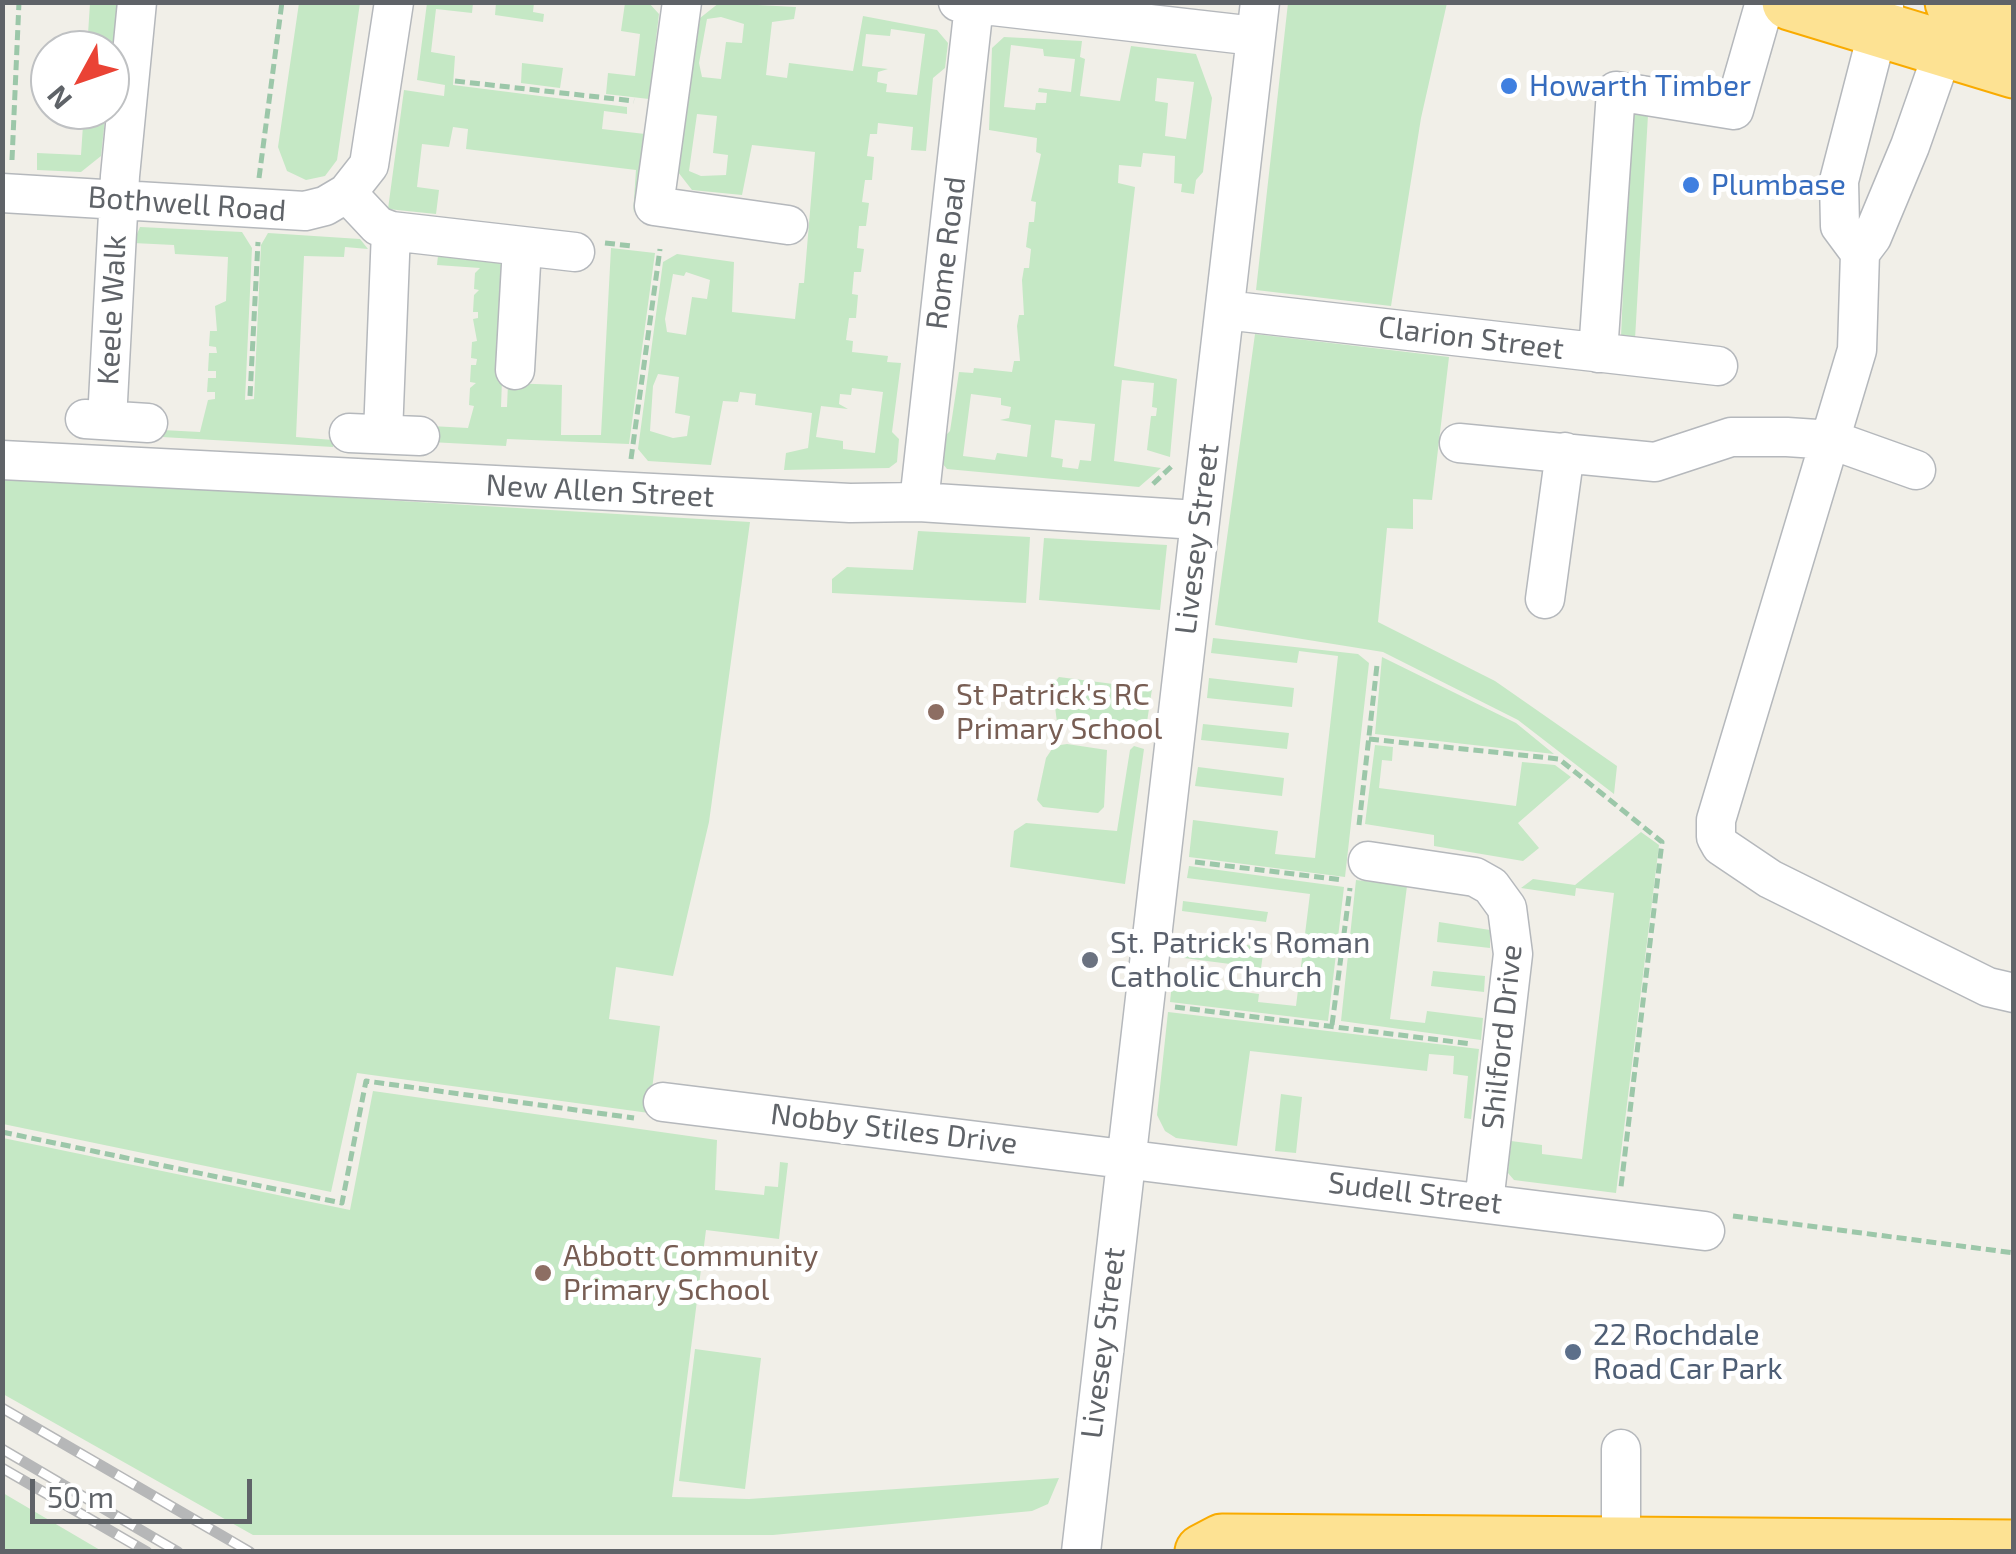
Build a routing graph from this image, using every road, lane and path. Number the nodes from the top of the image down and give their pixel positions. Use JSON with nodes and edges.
{"nodes":[{"id":1,"x":19,"y":2,"type":"edge"},
{"id":2,"x":136,"y":2,"type":"edge"},
{"id":3,"x":282,"y":2,"type":"edge"},
{"id":4,"x":394,"y":2,"type":"edge"},
{"id":5,"x":682,"y":2,"type":"edge"},
{"id":6,"x":1765,"y":2,"type":"edge"},
{"id":7,"x":1790,"y":2,"type":"edge"},
{"id":8,"x":966,"y":4,"type":"edge"},
{"id":9,"x":1881,"y":16,"type":"edge"},
{"id":10,"x":1952,"y":18,"type":"edge"},
{"id":11,"x":1258,"y":19,"type":"edge"},
{"id":12,"x":2014,"y":22,"type":"edge"},
{"id":13,"x":2014,"y":70,"type":"edge"},
{"id":14,"x":455,"y":81,"type":"dead end"},
{"id":15,"x":652,"y":103,"type":"dead end"},
{"id":16,"x":1857,"y":112,"type":"junction"},
{"id":17,"x":1910,"y":146,"type":"junction"},
{"id":18,"x":7,"y":183,"type":"edge"},
{"id":19,"x":258,"y":190,"type":"dead end"},
{"id":20,"x":347,"y":193,"type":"junction"},
{"id":21,"x":119,"y":200,"type":"junction"},
{"id":22,"x":788,"y":224,"type":"dead end"},
{"id":23,"x":259,"y":229,"type":"dead end"},
{"id":24,"x":391,"y":231,"type":"junction"},
{"id":25,"x":522,"y":247,"type":"junction"},
{"id":26,"x":660,"y":249,"type":"dead end"},
{"id":27,"x":575,"y":252,"type":"dead end"},
{"id":28,"x":1860,"y":253,"type":"junction"},
{"id":29,"x":1224,"y":310,"type":"junction"},
{"id":30,"x":1598,"y":353,"type":"junction"},
{"id":31,"x":1718,"y":366,"type":"dead end"},
{"id":32,"x":515,"y":370,"type":"dead end"},
{"id":33,"x":250,"y":396,"type":"dead end"},
{"id":34,"x":148,"y":423,"type":"dead end"},
{"id":35,"x":384,"y":434,"type":"dead end"},
{"id":36,"x":1832,"y":440,"type":"junction"},
{"id":37,"x":1459,"y":443,"type":"dead end"},
{"id":38,"x":1566,"y":452,"type":"junction"},
{"id":39,"x":1184,"y":455,"type":"dead end"},
{"id":40,"x":2,"y":460,"type":"edge"},
{"id":41,"x":630,"y":467,"type":"dead end"},
{"id":42,"x":1916,"y":470,"type":"dead end"},
{"id":43,"x":1143,"y":494,"type":"dead end"},
{"id":44,"x":919,"y":502,"type":"junction"},
{"id":45,"x":1198,"y":520,"type":"junction"},
{"id":46,"x":1544,"y":599,"type":"dead end"},
{"id":47,"x":1377,"y":665,"type":"dead end"},
{"id":48,"x":1369,"y":739,"type":"junction"},
{"id":49,"x":1178,"y":860,"type":"dead end"},
{"id":50,"x":1357,"y":860,"type":"junction"},
{"id":51,"x":2014,"y":993,"type":"edge"},
{"id":52,"x":1162,"y":1005,"type":"dead end"},
{"id":53,"x":1332,"y":1026,"type":"junction"},
{"id":54,"x":1485,"y":1045,"type":"dead end"},
{"id":55,"x":663,"y":1102,"type":"joint"},
{"id":56,"x":2,"y":1132,"type":"edge"},
{"id":57,"x":1125,"y":1157,"type":"junction"},
{"id":58,"x":1619,"y":1200,"type":"dead end"},
{"id":59,"x":1484,"y":1202,"type":"junction"},
{"id":60,"x":1714,"y":1223,"type":"joint"},
{"id":61,"x":2014,"y":1253,"type":"edge"},
{"id":62,"x":1621,"y":1449,"type":"dead end"},
{"id":63,"x":1834,"y":1547,"type":"edge"},
{"id":64,"x":1621,"y":1548,"type":"edge"},
{"id":65,"x":2014,"y":1548,"type":"edge"},
{"id":66,"x":1081,"y":1552,"type":"edge"},
{"id":67,"x":1203,"y":1552,"type":"edge"}],
"edges":[{"from":1,"to":18,"type":"path"},
{"from":2,"to":21,"type":"street","name":"Keele Walk"},
{"from":3,"to":19,"type":"path","name":"Bothwell Road"},
{"from":4,"to":20,"type":"street"},
{"from":5,"to":22,"type":"street"},
{"from":6,"to":30,"type":"street"},
{"from":7,"to":9,"type":"highway"},
{"from":8,"to":11,"type":"street"},
{"from":8,"to":44,"type":"street","name":"Rome Road"},
{"from":9,"to":10,"type":"highway"},
{"from":9,"to":16,"type":"street"},
{"from":10,"to":12,"type":"highway"},
{"from":10,"to":13,"type":"highway"},
{"from":10,"to":17,"type":"street"},
{"from":11,"to":29,"type":"street","name":"Livesey Street"},
{"from":14,"to":15,"type":"path"},
{"from":16,"to":17,"type":"street"},
{"from":16,"to":28,"type":"street"},
{"from":17,"to":28,"type":"street"},
{"from":18,"to":21,"type":"street","name":"Bothwell Road"},
{"from":20,"to":21,"type":"street","name":"Bothwell Road"},
{"from":20,"to":24,"type":"street"},
{"from":21,"to":34,"type":"street","name":"Keele Walk"},
{"from":23,"to":33,"type":"path"},
{"from":24,"to":25,"type":"street"},
{"from":24,"to":35,"type":"street"},
{"from":25,"to":27,"type":"street"},
{"from":25,"to":32,"type":"street"},
{"from":26,"to":41,"type":"path"},
{"from":28,"to":36,"type":"street"},
{"from":29,"to":30,"type":"street","name":"Clarion Street"},
{"from":29,"to":45,"type":"street","name":"Livesey Street"},
{"from":30,"to":31,"type":"street","name":"Clarion Street"},
{"from":36,"to":38,"type":"street"},
{"from":36,"to":42,"type":"street"},
{"from":36,"to":51,"type":"street"},
{"from":37,"to":38,"type":"street"},
{"from":38,"to":46,"type":"street"},
{"from":39,"to":43,"type":"path"},
{"from":40,"to":44,"type":"street","name":"New Allen Street"},
{"from":44,"to":45,"type":"street","name":"New Allen Street"},
{"from":45,"to":57,"type":"street","name":"Livesey Street"},
{"from":47,"to":48,"type":"path"},
{"from":48,"to":50,"type":"path"},
{"from":48,"to":58,"type":"path"},
{"from":49,"to":50,"type":"path"},
{"from":50,"to":53,"type":"path"},
{"from":50,"to":59,"type":"street","name":"Shilford Drive"},
{"from":52,"to":53,"type":"path"},
{"from":53,"to":54,"type":"path"},
{"from":55,"to":56,"type":"path"},
{"from":55,"to":57,"type":"street","name":"Nobby Stiles Drive"},
{"from":57,"to":59,"type":"street","name":"Sudell Street"},
{"from":57,"to":66,"type":"street","name":"Livesey Street"},
{"from":59,"to":60,"type":"street","name":"Sudell Street"},
{"from":60,"to":61,"type":"path"},
{"from":62,"to":64,"type":"street"},
{"from":63,"to":64,"type":"highway"},
{"from":63,"to":65,"type":"highway"},
{"from":64,"to":67,"type":"highway"}]}
